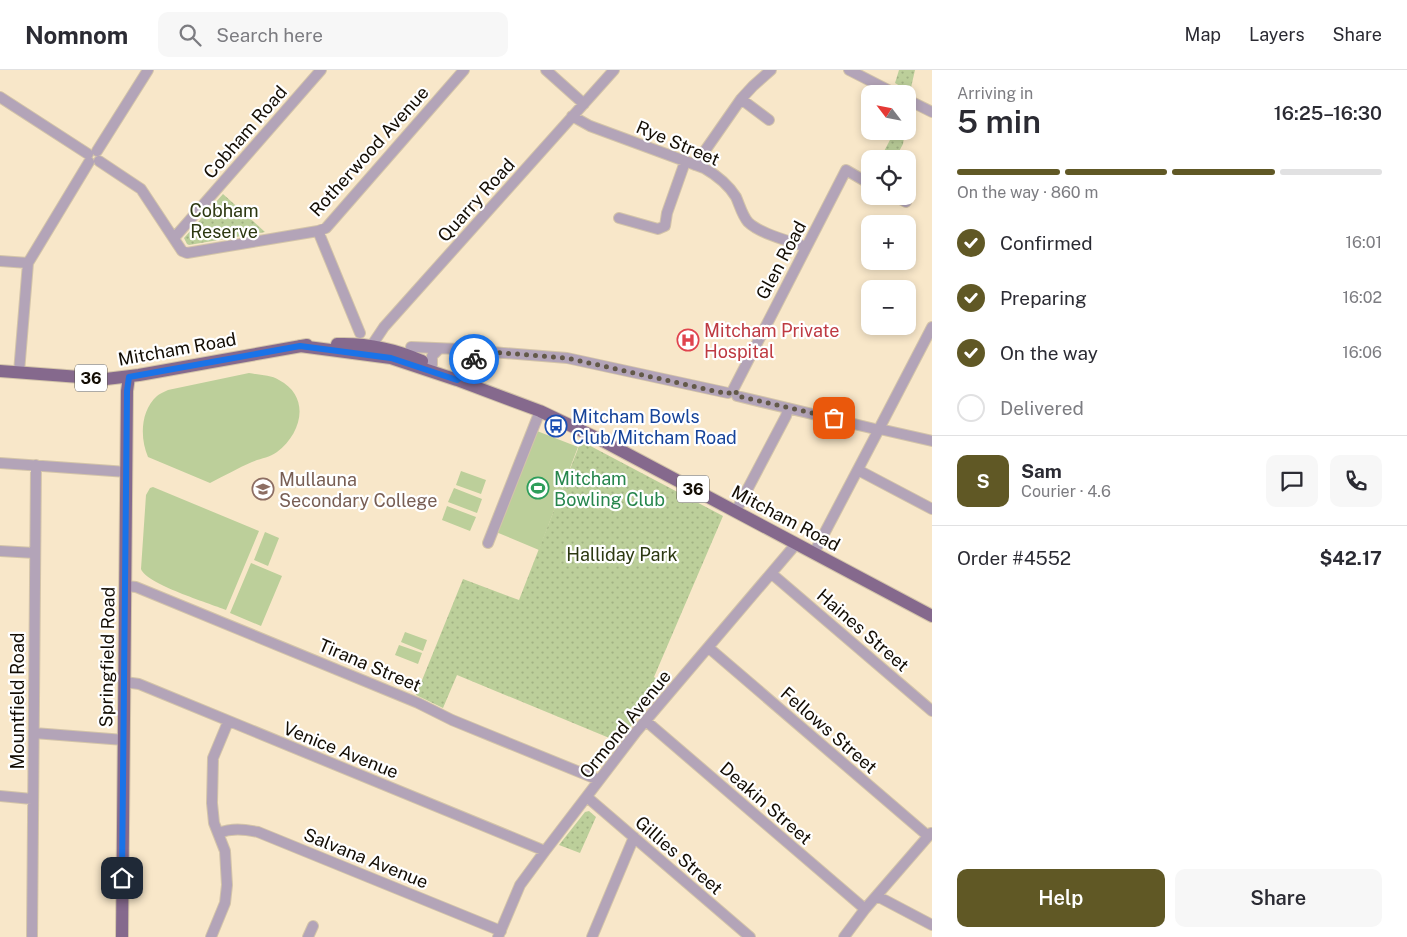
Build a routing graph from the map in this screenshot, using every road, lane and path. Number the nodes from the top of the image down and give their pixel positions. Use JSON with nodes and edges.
{"nodes":[{"id":1,"x":148,"y":70,"type":"edge"},
{"id":2,"x":321,"y":70,"type":"edge"},
{"id":3,"x":464,"y":70,"type":"edge"},
{"id":4,"x":546,"y":70,"type":"edge"},
{"id":5,"x":614,"y":70,"type":"edge"},
{"id":6,"x":772,"y":70,"type":"edge"},
{"id":7,"x":850,"y":70,"type":"edge"},
{"id":8,"x":879,"y":85,"type":"edge"},
{"id":9,"x":0,"y":97,"type":"edge"},
{"id":10,"x":741,"y":99,"type":"junction"},
{"id":11,"x":584,"y":104,"type":"junction"},
{"id":12,"x":916,"y":104,"type":"edge"},
{"id":13,"x":932,"y":112,"type":"edge"},
{"id":14,"x":572,"y":116,"type":"junction"},
{"id":15,"x":769,"y":120,"type":"dead end"},
{"id":16,"x":93,"y":157,"type":"junction"},
{"id":17,"x":690,"y":163,"type":"junction"},
{"id":18,"x":861,"y":179,"type":"edge"},
{"id":19,"x":620,"y":218,"type":"dead end"},
{"id":20,"x":318,"y":231,"type":"junction"},
{"id":21,"x":174,"y":238,"type":"junction"},
{"id":22,"x":806,"y":247,"type":"junction"},
{"id":23,"x":0,"y":261,"type":"edge"},
{"id":24,"x":28,"y":263,"type":"junction"},
{"id":25,"x":932,"y":327,"type":"edge"},
{"id":26,"x":360,"y":333,"type":"dead end"},
{"id":27,"x":411,"y":347,"type":"dead end"},
{"id":28,"x":439,"y":349,"type":"junction"},
{"id":29,"x":459,"y":349,"type":"dead end"},
{"id":30,"x":371,"y":350,"type":"junction"},
{"id":31,"x":432,"y":365,"type":"junction"},
{"id":32,"x":0,"y":371,"type":"edge"},
{"id":33,"x":19,"y":372,"type":"junction"},
{"id":34,"x":129,"y":377,"type":"junction"},
{"id":35,"x":457,"y":380,"type":"junction"},
{"id":36,"x":733,"y":393,"type":"junction"},
{"id":37,"x":788,"y":408,"type":"junction"},
{"id":38,"x":540,"y":411,"type":"junction"},
{"id":39,"x":879,"y":429,"type":"junction"},
{"id":40,"x":932,"y":441,"type":"edge"},
{"id":41,"x":0,"y":463,"type":"edge"},
{"id":42,"x":36,"y":465,"type":"junction"},
{"id":43,"x":858,"y":470,"type":"junction"},
{"id":44,"x":126,"y":472,"type":"junction"},
{"id":45,"x":932,"y":510,"type":"edge"},
{"id":46,"x":736,"y":511,"type":"junction"},
{"id":47,"x":488,"y":543,"type":"dead end"},
{"id":48,"x":796,"y":544,"type":"junction"},
{"id":49,"x":0,"y":551,"type":"edge"},
{"id":50,"x":34,"y":553,"type":"junction"},
{"id":51,"x":814,"y":553,"type":"junction"},
{"id":52,"x":772,"y":574,"type":"junction"},
{"id":53,"x":126,"y":586,"type":"junction"},
{"id":54,"x":932,"y":616,"type":"edge"},
{"id":55,"x":709,"y":648,"type":"junction"},
{"id":56,"x":125,"y":682,"type":"junction"},
{"id":57,"x":932,"y":711,"type":"edge"},
{"id":58,"x":646,"y":721,"type":"junction"},
{"id":59,"x":228,"y":722,"type":"junction"},
{"id":60,"x":34,"y":733,"type":"junction"},
{"id":61,"x":124,"y":740,"type":"junction"},
{"id":62,"x":599,"y":780,"type":"junction"},
{"id":63,"x":0,"y":796,"type":"edge"},
{"id":64,"x":587,"y":797,"type":"junction"},
{"id":65,"x":32,"y":799,"type":"junction"},
{"id":66,"x":218,"y":833,"type":"junction"},
{"id":67,"x":930,"y":834,"type":"edge"},
{"id":68,"x":634,"y":837,"type":"junction"},
{"id":69,"x":545,"y":851,"type":"junction"},
{"id":70,"x":877,"y":896,"type":"junction"},
{"id":71,"x":865,"y":909,"type":"junction"},
{"id":72,"x":932,"y":925,"type":"edge"},
{"id":73,"x":313,"y":926,"type":"dead end"},
{"id":74,"x":499,"y":934,"type":"edge"},
{"id":75,"x":746,"y":936,"type":"edge"},
{"id":76,"x":32,"y":937,"type":"edge"},
{"id":77,"x":122,"y":937,"type":"edge"},
{"id":78,"x":211,"y":937,"type":"edge"},
{"id":79,"x":308,"y":937,"type":"edge"},
{"id":80,"x":592,"y":937,"type":"edge"},
{"id":81,"x":844,"y":937,"type":"edge"}],
"edges":[{"from":1,"to":16,"type":"street"},
{"from":2,"to":21,"type":"street","name":"Cobham Road"},
{"from":3,"to":20,"type":"street","name":"Rotherwood Avenue"},
{"from":4,"to":11,"type":"street"},
{"from":5,"to":11,"type":"street","name":"Quarry Road"},
{"from":6,"to":10,"type":"street"},
{"from":7,"to":8,"type":"street"},
{"from":9,"to":16,"type":"street"},
{"from":10,"to":15,"type":"street"},
{"from":10,"to":17,"type":"street"},
{"from":11,"to":14,"type":"street","name":"Quarry Road"},
{"from":12,"to":13,"type":"street"},
{"from":14,"to":17,"type":"street","name":"Rye Street"},
{"from":14,"to":30,"type":"street","name":"Quarry Road"},
{"from":16,"to":21,"type":"street"},
{"from":16,"to":24,"type":"street"},
{"from":17,"to":19,"type":"street"},
{"from":17,"to":22,"type":"street","name":"Rye Street"},
{"from":18,"to":22,"type":"street","name":"Glen Road"},
{"from":20,"to":21,"type":"street"},
{"from":20,"to":26,"type":"street"},
{"from":22,"to":36,"type":"street","name":"Glen Road"},
{"from":23,"to":24,"type":"street"},
{"from":24,"to":33,"type":"street"},
{"from":25,"to":39,"type":"street"},
{"from":27,"to":28,"type":"street"},
{"from":28,"to":29,"type":"street"},
{"from":28,"to":31,"type":"street"},
{"from":30,"to":31,"type":"main road","name":"Mitcham Road","number":"36"},
{"from":30,"to":34,"type":"main road","name":"Mitcham Road","number":"36"},
{"from":30,"to":35,"type":"main road","name":"Mitcham Road","number":"36"},
{"from":31,"to":35,"type":"main road","name":"Mitcham Road","number":"36"},
{"from":32,"to":33,"type":"main road","name":"Mitcham Road","number":"36"},
{"from":33,"to":34,"type":"main road","name":"Mitcham Road","number":"36"},
{"from":34,"to":44,"type":"main road","name":"Springfield Road"},
{"from":35,"to":36,"type":"street"},
{"from":35,"to":38,"type":"main road","name":"Mitcham Road","number":"36"},
{"from":36,"to":37,"type":"street"},
{"from":37,"to":39,"type":"street"},
{"from":37,"to":46,"type":"street"},
{"from":38,"to":46,"type":"main road","name":"Mitcham Road","number":"36"},
{"from":38,"to":47,"type":"street"},
{"from":39,"to":40,"type":"street"},
{"from":39,"to":43,"type":"street"},
{"from":41,"to":42,"type":"street"},
{"from":42,"to":44,"type":"street"},
{"from":42,"to":50,"type":"street","name":"Mountfield Road"},
{"from":43,"to":45,"type":"street"},
{"from":43,"to":51,"type":"street"},
{"from":44,"to":53,"type":"main road","name":"Springfield Road"},
{"from":46,"to":48,"type":"main road","name":"Mitcham Road","number":"36"},
{"from":48,"to":51,"type":"main road","name":"Mitcham Road","number":"36"},
{"from":48,"to":52,"type":"street","name":"Ormond Avenue"},
{"from":49,"to":50,"type":"street"},
{"from":50,"to":60,"type":"street","name":"Mountfield Road"},
{"from":51,"to":54,"type":"main road","name":"Mitcham Road","number":"36"},
{"from":52,"to":55,"type":"street","name":"Ormond Avenue"},
{"from":52,"to":57,"type":"street","name":"Haines Street"},
{"from":53,"to":56,"type":"main road","name":"Springfield Road"},
{"from":53,"to":62,"type":"street","name":"Tirana Street"},
{"from":55,"to":58,"type":"street","name":"Ormond Avenue"},
{"from":55,"to":67,"type":"street","name":"Fellows Street"},
{"from":56,"to":59,"type":"street","name":"Venice Avenue"},
{"from":56,"to":61,"type":"main road","name":"Springfield Road"},
{"from":58,"to":62,"type":"street","name":"Ormond Avenue"},
{"from":58,"to":71,"type":"street","name":"Deakin Street"},
{"from":59,"to":66,"type":"street"},
{"from":59,"to":69,"type":"street","name":"Venice Avenue"},
{"from":60,"to":61,"type":"street"},
{"from":60,"to":65,"type":"street","name":"Mountfield Road"},
{"from":61,"to":77,"type":"main road","name":"Springfield Road"},
{"from":62,"to":64,"type":"street","name":"Ormond Avenue"},
{"from":63,"to":65,"type":"street"},
{"from":64,"to":68,"type":"street","name":"Gillies Street"},
{"from":64,"to":69,"type":"street","name":"Ormond Avenue"},
{"from":65,"to":76,"type":"street","name":"Mountfield Road"},
{"from":66,"to":74,"type":"street","name":"Salvana Avenue"},
{"from":66,"to":78,"type":"street"},
{"from":67,"to":70,"type":"street"},
{"from":68,"to":75,"type":"street","name":"Gillies Street"},
{"from":68,"to":80,"type":"street"},
{"from":69,"to":74,"type":"street","name":"Ormond Avenue"},
{"from":70,"to":71,"type":"street"},
{"from":70,"to":72,"type":"street"},
{"from":71,"to":81,"type":"street"},
{"from":73,"to":79,"type":"street"}]}
